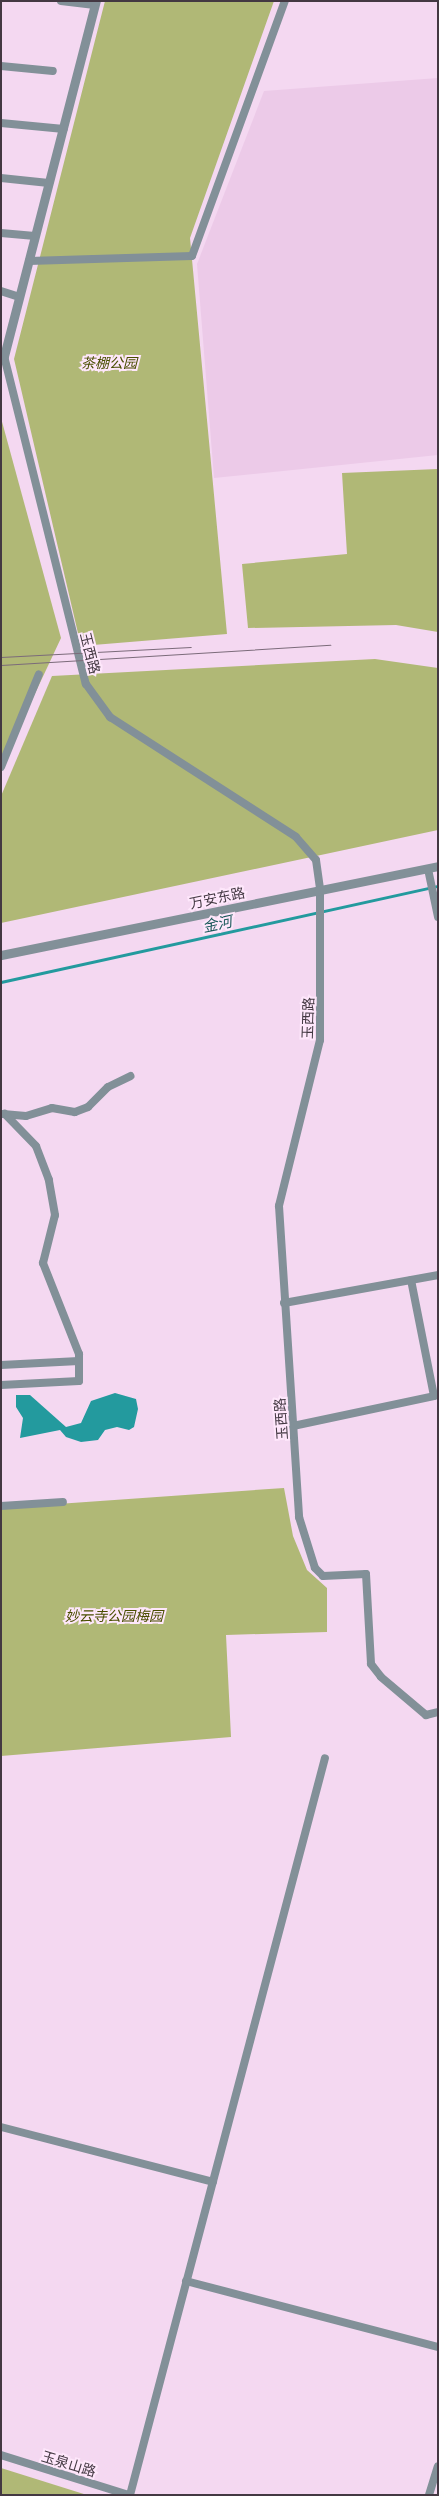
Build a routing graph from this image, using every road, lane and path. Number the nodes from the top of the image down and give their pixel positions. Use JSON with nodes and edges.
{"nodes":[{"id":1,"x":61,"y":1,"type":"edge"},
{"id":2,"x":285,"y":1,"type":"edge"},
{"id":3,"x":95,"y":3,"type":"edge"},
{"id":4,"x":1,"y":66,"type":"edge"},
{"id":5,"x":53,"y":71,"type":"dead end"},
{"id":6,"x":1,"y":123,"type":"edge"},
{"id":7,"x":64,"y":129,"type":"junction"},
{"id":8,"x":1,"y":178,"type":"edge"},
{"id":9,"x":50,"y":183,"type":"junction"},
{"id":10,"x":1,"y":233,"type":"edge"},
{"id":11,"x":36,"y":236,"type":"junction"},
{"id":12,"x":29,"y":261,"type":"junction"},
{"id":13,"x":1,"y":291,"type":"edge"},
{"id":14,"x":19,"y":297,"type":"junction"},
{"id":15,"x":3,"y":356,"type":"edge"},
{"id":16,"x":38,"y":674,"type":"dead end"},
{"id":17,"x":1,"y":767,"type":"edge"},
{"id":18,"x":438,"y":866,"type":"edge"},
{"id":19,"x":428,"y":868,"type":"junction"},
{"id":20,"x":320,"y":890,"type":"junction"},
{"id":21,"x":438,"y":917,"type":"edge"},
{"id":22,"x":1,"y":955,"type":"edge"},
{"id":23,"x":131,"y":1076,"type":"dead end"},
{"id":24,"x":3,"y":1114,"type":"edge"},
{"id":25,"x":438,"y":1275,"type":"edge"},
{"id":26,"x":411,"y":1280,"type":"junction"},
{"id":27,"x":284,"y":1303,"type":"junction"},
{"id":28,"x":79,"y":1361,"type":"junction"},
{"id":29,"x":1,"y":1365,"type":"edge"},
{"id":30,"x":1,"y":1385,"type":"edge"},
{"id":31,"x":293,"y":1426,"type":"junction"},
{"id":32,"x":62,"y":1502,"type":"dead end"},
{"id":33,"x":1,"y":1506,"type":"edge"},
{"id":34,"x":438,"y":1712,"type":"edge"},
{"id":35,"x":325,"y":1758,"type":"dead end"},
{"id":36,"x":1,"y":2127,"type":"edge"},
{"id":37,"x":212,"y":2182,"type":"junction"},
{"id":38,"x":186,"y":2281,"type":"junction"},
{"id":39,"x":438,"y":2347,"type":"edge"},
{"id":40,"x":1,"y":2455,"type":"edge"},
{"id":41,"x":438,"y":2466,"type":"edge"},
{"id":42,"x":129,"y":2495,"type":"edge"},
{"id":43,"x":429,"y":2495,"type":"edge"}],
"edges":[{"from":1,"to":3,"type":"street"},
{"from":2,"to":12,"type":"street"},
{"from":3,"to":7,"type":"street"},
{"from":4,"to":5,"type":"street"},
{"from":6,"to":7,"type":"street"},
{"from":7,"to":9,"type":"street"},
{"from":8,"to":9,"type":"street"},
{"from":9,"to":11,"type":"street"},
{"from":10,"to":11,"type":"street"},
{"from":11,"to":12,"type":"street"},
{"from":12,"to":14,"type":"street"},
{"from":13,"to":14,"type":"street"},
{"from":14,"to":15,"type":"street"},
{"from":15,"to":20,"type":"street","name":"玉西路"},
{"from":16,"to":17,"type":"street"},
{"from":18,"to":19,"type":"street","name":"万安东路"},
{"from":19,"to":20,"type":"street","name":"万安东路"},
{"from":19,"to":21,"type":"street"},
{"from":20,"to":22,"type":"street","name":"万安东路"},
{"from":20,"to":27,"type":"street","name":"玉西路"},
{"from":23,"to":24,"type":"street"},
{"from":24,"to":28,"type":"street"},
{"from":25,"to":26,"type":"street"},
{"from":26,"to":27,"type":"street"},
{"from":26,"to":31,"type":"street"},
{"from":27,"to":31,"type":"street","name":"玉西路"},
{"from":28,"to":29,"type":"street"},
{"from":28,"to":30,"type":"street"},
{"from":31,"to":34,"type":"street","name":"玉西路"},
{"from":32,"to":33,"type":"street"},
{"from":35,"to":37,"type":"street"},
{"from":36,"to":37,"type":"street"},
{"from":37,"to":38,"type":"street"},
{"from":38,"to":39,"type":"street"},
{"from":38,"to":42,"type":"street"},
{"from":40,"to":42,"type":"street","name":"玉泉山路"},
{"from":41,"to":43,"type":"street"}]}
